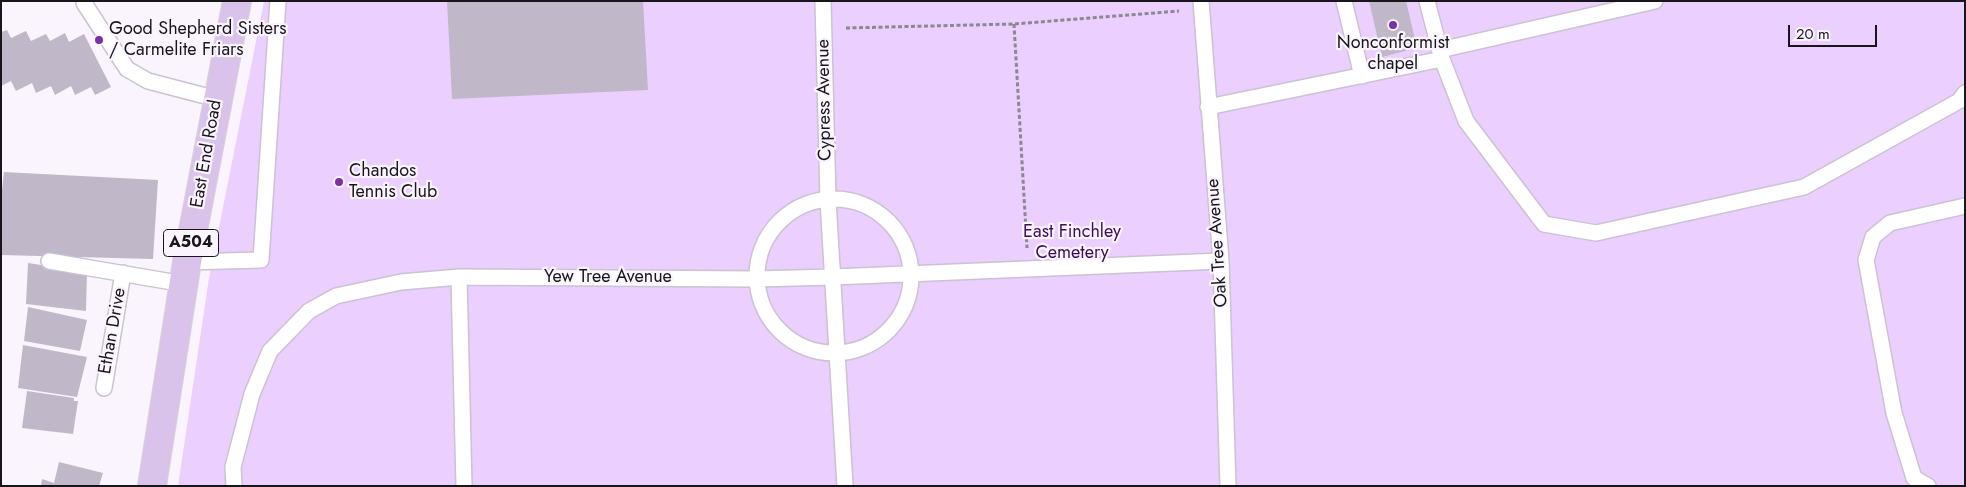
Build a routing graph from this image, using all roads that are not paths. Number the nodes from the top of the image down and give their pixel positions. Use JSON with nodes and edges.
{"nodes":[{"id":1,"x":236,"y":1,"type":"edge"},
{"id":2,"x":278,"y":1,"type":"edge"},
{"id":3,"x":823,"y":1,"type":"edge"},
{"id":4,"x":1344,"y":1,"type":"edge"},
{"id":5,"x":1427,"y":1,"type":"edge"},
{"id":6,"x":1654,"y":1,"type":"edge"},
{"id":7,"x":84,"y":4,"type":"dead end"},
{"id":8,"x":1202,"y":5,"type":"edge"},
{"id":9,"x":1441,"y":54,"type":"junction"},
{"id":10,"x":1362,"y":76,"type":"junction"},
{"id":11,"x":1965,"y":93,"type":"edge"},
{"id":12,"x":217,"y":99,"type":"junction"},
{"id":13,"x":1208,"y":107,"type":"junction"},
{"id":14,"x":828,"y":200,"type":"junction"},
{"id":15,"x":1965,"y":206,"type":"edge"},
{"id":16,"x":48,"y":261,"type":"dead end"},
{"id":17,"x":1221,"y":261,"type":"junction"},
{"id":18,"x":123,"y":273,"type":"junction"},
{"id":19,"x":186,"y":273,"type":"junction"},
{"id":20,"x":911,"y":275,"type":"junction"},
{"id":21,"x":459,"y":277,"type":"junction"},
{"id":22,"x":833,"y":277,"type":"junction"},
{"id":23,"x":757,"y":279,"type":"junction"},
{"id":24,"x":838,"y":354,"type":"junction"},
{"id":25,"x":104,"y":388,"type":"dead end"},
{"id":26,"x":152,"y":486,"type":"edge"},
{"id":27,"x":234,"y":486,"type":"edge"},
{"id":28,"x":464,"y":486,"type":"edge"},
{"id":29,"x":845,"y":486,"type":"edge"},
{"id":30,"x":1228,"y":486,"type":"edge"},
{"id":31,"x":1928,"y":486,"type":"edge"}],
"edges":[{"from":1,"to":12,"type":"main road","name":"East End Road","number":"A504"},
{"from":2,"to":19,"type":"lane","name":"Ethan Drive"},
{"from":3,"to":14,"type":"lane","name":"Cypress Avenue"},
{"from":4,"to":10,"type":"lane"},
{"from":5,"to":9,"type":"lane"},
{"from":6,"to":9,"type":"lane"},
{"from":7,"to":12,"type":"lane"},
{"from":8,"to":13,"type":"lane","name":"Oak Tree Avenue"},
{"from":9,"to":10,"type":"lane"},
{"from":9,"to":11,"type":"lane"},
{"from":10,"to":13,"type":"lane"},
{"from":12,"to":19,"type":"main road","name":"East End Road","number":"A504"},
{"from":13,"to":17,"type":"lane","name":"Oak Tree Avenue"},
{"from":14,"to":20,"type":"lane"},
{"from":14,"to":22,"type":"lane","name":"Cypress Avenue"},
{"from":14,"to":23,"type":"lane"},
{"from":15,"to":31,"type":"lane"},
{"from":16,"to":18,"type":"lane","name":"Ethan Drive"},
{"from":17,"to":20,"type":"lane"},
{"from":17,"to":30,"type":"lane","name":"Oak Tree Avenue"},
{"from":18,"to":19,"type":"lane","name":"Ethan Drive"},
{"from":18,"to":25,"type":"lane","name":"Ethan Drive"},
{"from":19,"to":26,"type":"main road","name":"East End Road","number":"A504"},
{"from":20,"to":22,"type":"lane","name":"Yew Tree Avenue"},
{"from":20,"to":24,"type":"lane"},
{"from":21,"to":23,"type":"lane","name":"Yew Tree Avenue"},
{"from":21,"to":27,"type":"lane","name":"Yew Tree Avenue"},
{"from":21,"to":28,"type":"lane"},
{"from":22,"to":23,"type":"lane","name":"Yew Tree Avenue"},
{"from":22,"to":24,"type":"lane","name":"Cypress Avenue"},
{"from":23,"to":24,"type":"lane"},
{"from":24,"to":29,"type":"lane"}]}
